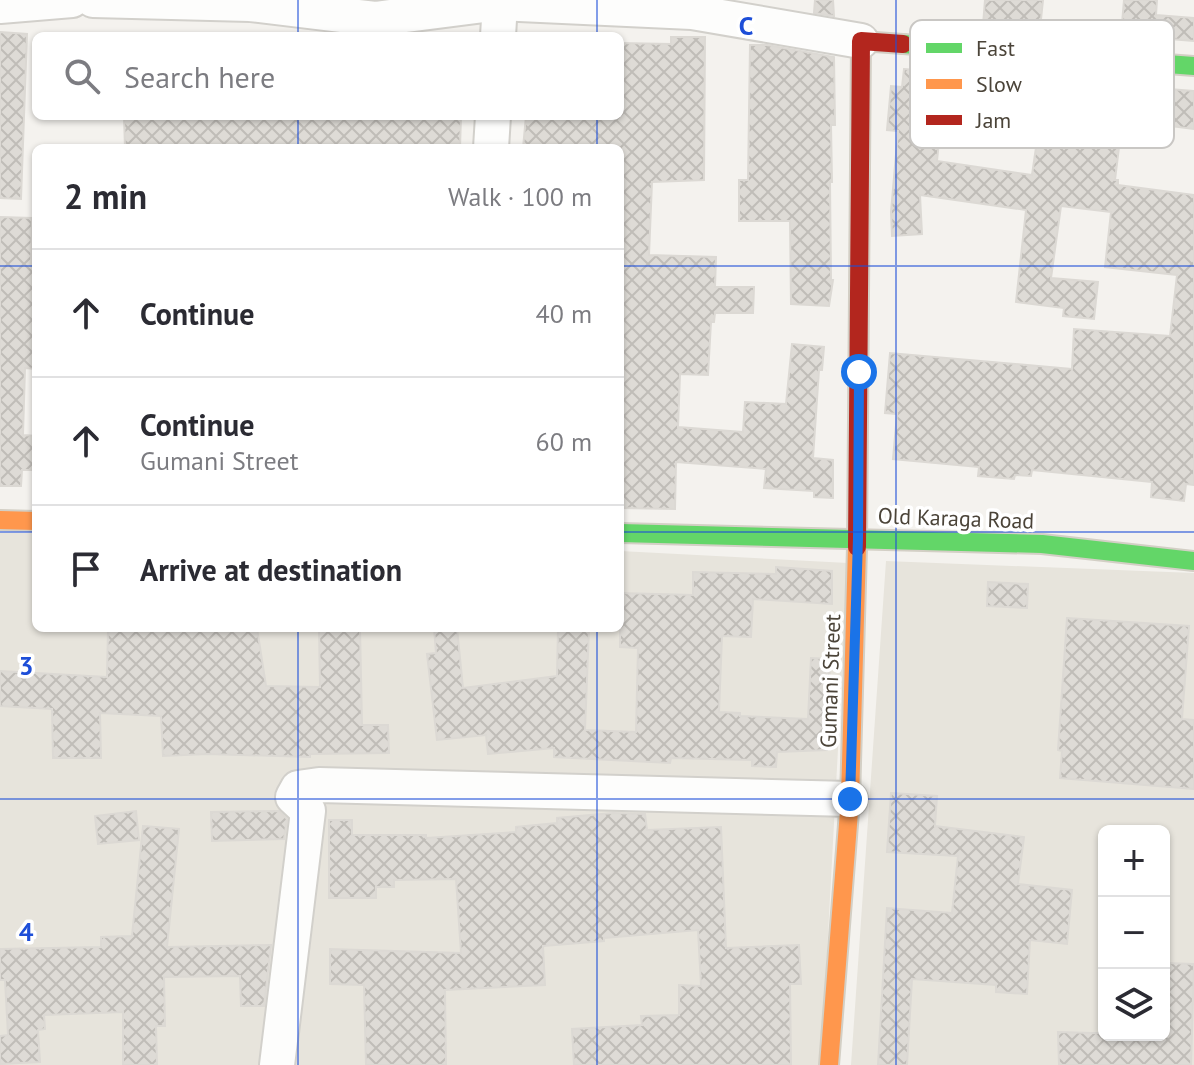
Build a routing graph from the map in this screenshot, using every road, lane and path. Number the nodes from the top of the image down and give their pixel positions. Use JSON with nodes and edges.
{"nodes":[{"id":1,"x":72,"y":0,"type":"edge"},
{"id":2,"x":93,"y":0,"type":"edge"},
{"id":3,"x":251,"y":2,"type":"edge"},
{"id":4,"x":0,"y":6,"type":"edge"},
{"id":5,"x":692,"y":6,"type":"edge"},
{"id":6,"x":499,"y":19,"type":"edge"},
{"id":7,"x":861,"y":41,"type":"junction"},
{"id":8,"x":910,"y":45,"type":"edge"},
{"id":9,"x":1174,"y":64,"type":"edge"},
{"id":10,"x":1194,"y":66,"type":"edge"},
{"id":11,"x":493,"y":120,"type":"edge"},
{"id":12,"x":491,"y":144,"type":"edge"},
{"id":13,"x":0,"y":520,"type":"edge"},
{"id":14,"x":32,"y":521,"type":"edge"},
{"id":15,"x":624,"y":533,"type":"edge"},
{"id":16,"x":858,"y":538,"type":"junction"},
{"id":17,"x":1194,"y":561,"type":"edge"},
{"id":18,"x":850,"y":799,"type":"junction"},
{"id":19,"x":277,"y":1065,"type":"edge"},
{"id":20,"x":829,"y":1065,"type":"edge"}],
"edges":[{"from":1,"to":4,"type":"street"},
{"from":2,"to":3,"type":"street"},
{"from":3,"to":6,"type":"street"},
{"from":5,"to":6,"type":"street"},
{"from":5,"to":7,"type":"street"},
{"from":7,"to":8,"type":"street"},
{"from":7,"to":16,"type":"street","name":"Gumani Street"},
{"from":9,"to":10,"type":"street"},
{"from":11,"to":12,"type":"street"},
{"from":13,"to":14,"type":"street"},
{"from":15,"to":16,"type":"street","name":"Old Karaga Road"},
{"from":16,"to":17,"type":"street","name":"Old Karaga Road"},
{"from":16,"to":18,"type":"street","name":"Gumani Street"},
{"from":18,"to":19,"type":"street"},
{"from":18,"to":20,"type":"street","name":"Gumani Street"}]}
